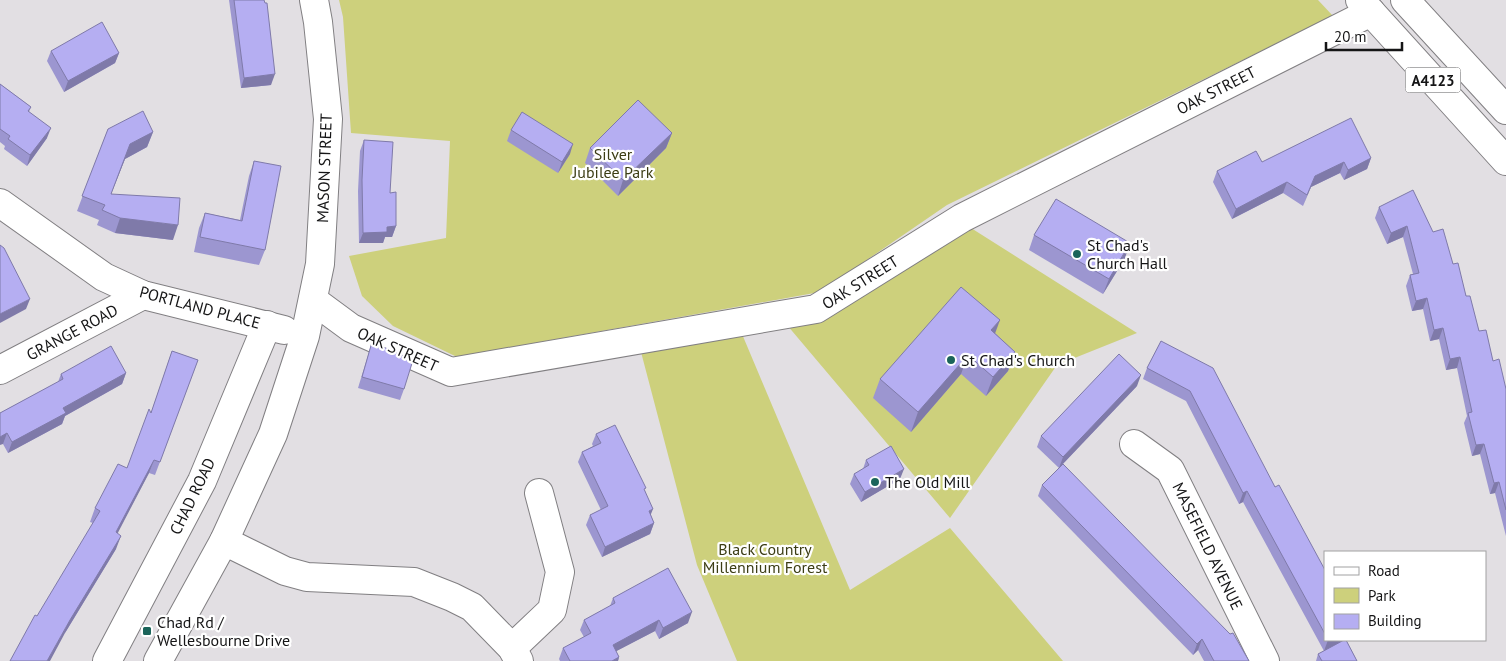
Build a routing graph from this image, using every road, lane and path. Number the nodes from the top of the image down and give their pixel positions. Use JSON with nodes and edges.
{"nodes":[{"id":1,"x":314,"y":0,"type":"edge"},
{"id":2,"x":1405,"y":0,"type":"edge"},
{"id":3,"x":1365,"y":6,"type":"edge"},
{"id":4,"x":1506,"y":110,"type":"edge"},
{"id":5,"x":1506,"y":161,"type":"edge"},
{"id":6,"x":0,"y":203,"type":"edge"},
{"id":7,"x":143,"y":295,"type":"junction"},
{"id":8,"x":312,"y":300,"type":"junction"},
{"id":9,"x":267,"y":325,"type":"junction"},
{"id":10,"x":305,"y":336,"type":"junction"},
{"id":11,"x":0,"y":370,"type":"edge"},
{"id":12,"x":1134,"y":444,"type":"dead end"},
{"id":13,"x":539,"y":493,"type":"dead end"},
{"id":14,"x":224,"y":541,"type":"junction"},
{"id":15,"x":516,"y":654,"type":"edge"},
{"id":16,"x":107,"y":661,"type":"edge"},
{"id":17,"x":158,"y":661,"type":"edge"},
{"id":18,"x":1265,"y":661,"type":"edge"}],
"edges":[{"from":1,"to":8,"type":"main road","name":"MASON STREET"},
{"from":2,"to":4,"type":"main road","number":"A4123"},
{"from":3,"to":5,"type":"main road","number":"A4123"},
{"from":3,"to":8,"type":"main road","name":"OAK STREET"},
{"from":6,"to":7,"type":"main road","name":"PORTLAND PLACE"},
{"from":7,"to":9,"type":"main road","name":"PORTLAND PLACE"},
{"from":7,"to":11,"type":"main road","name":"GRANGE ROAD"},
{"from":8,"to":10,"type":"main road","name":"MASON STREET"},
{"from":9,"to":10,"type":"main road","name":"PORTLAND PLACE"},
{"from":9,"to":16,"type":"main road","name":"CHAD ROAD"},
{"from":10,"to":14,"type":"main road"},
{"from":12,"to":18,"type":"main road","name":"MASEFIELD AVENUE"},
{"from":13,"to":15,"type":"main road"},
{"from":14,"to":15,"type":"main road"},
{"from":14,"to":17,"type":"main road"}]}
